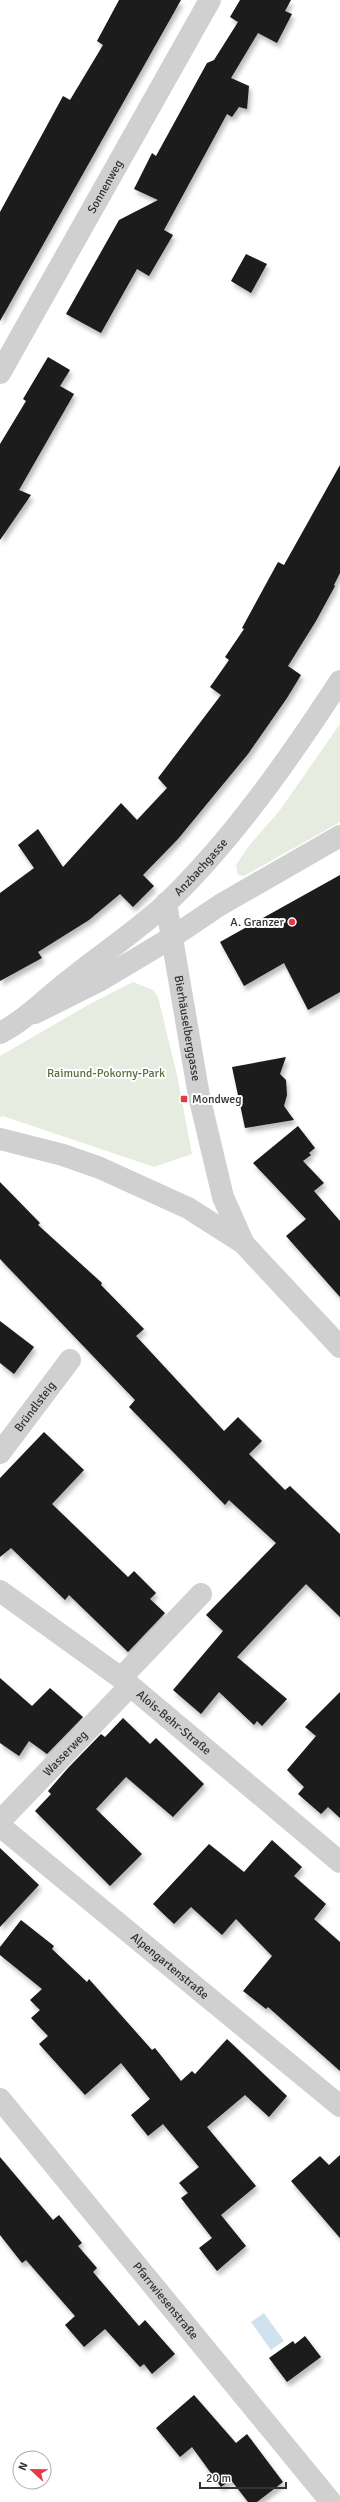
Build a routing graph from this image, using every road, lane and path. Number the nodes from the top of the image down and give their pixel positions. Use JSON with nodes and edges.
{"nodes":[{"id":1,"x":210,"y":0,"type":"edge"},
{"id":2,"x":0,"y":373,"type":"edge"},
{"id":3,"x":340,"y":681,"type":"edge"},
{"id":4,"x":340,"y":836,"type":"edge"},
{"id":5,"x":166,"y":903,"type":"junction"},
{"id":6,"x":171,"y":938,"type":"junction"},
{"id":7,"x":25,"y":1018,"type":"junction"},
{"id":8,"x":0,"y":1033,"type":"edge"},
{"id":9,"x":0,"y":1139,"type":"edge"},
{"id":10,"x":243,"y":1243,"type":"junction"},
{"id":11,"x":340,"y":1347,"type":"edge"},
{"id":12,"x":70,"y":1360,"type":"dead end"},
{"id":13,"x":0,"y":1453,"type":"edge"},
{"id":14,"x":0,"y":1591,"type":"edge"},
{"id":15,"x":201,"y":1594,"type":"dead end"},
{"id":16,"x":125,"y":1682,"type":"junction"},
{"id":17,"x":0,"y":1821,"type":"edge"},
{"id":18,"x":0,"y":1826,"type":"edge"},
{"id":19,"x":340,"y":1862,"type":"edge"},
{"id":20,"x":0,"y":2099,"type":"edge"},
{"id":21,"x":340,"y":2106,"type":"edge"},
{"id":22,"x":330,"y":2497,"type":"edge"}],
"edges":[{"from":1,"to":2,"type":"street","name":"Sonnenweg"},
{"from":3,"to":5,"type":"street","name":"Anzbachgasse"},
{"from":4,"to":6,"type":"street"},
{"from":5,"to":6,"type":"street","name":"Bierhäuselberggasse"},
{"from":5,"to":7,"type":"street","name":"Anzbachgasse"},
{"from":6,"to":7,"type":"street","name":"Anzbachgasse"},
{"from":6,"to":10,"type":"street","name":"Bierhäuselberggasse"},
{"from":7,"to":8,"type":"street","name":"Anzbachgasse"},
{"from":9,"to":10,"type":"street","name":"Bierhäuselberggasse"},
{"from":10,"to":11,"type":"street","name":"Bierhäuselberggasse"},
{"from":12,"to":13,"type":"street","name":"Bründlsteig"},
{"from":14,"to":16,"type":"street","name":"Alois-Behr-Straße"},
{"from":15,"to":16,"type":"street","name":"Wasserweg"},
{"from":16,"to":17,"type":"street","name":"Wasserweg"},
{"from":16,"to":19,"type":"street","name":"Alois-Behr-Straße"},
{"from":18,"to":21,"type":"street","name":"Alpengartenstraße"},
{"from":20,"to":22,"type":"street","name":"Pfarrwiesenstraße"}]}
